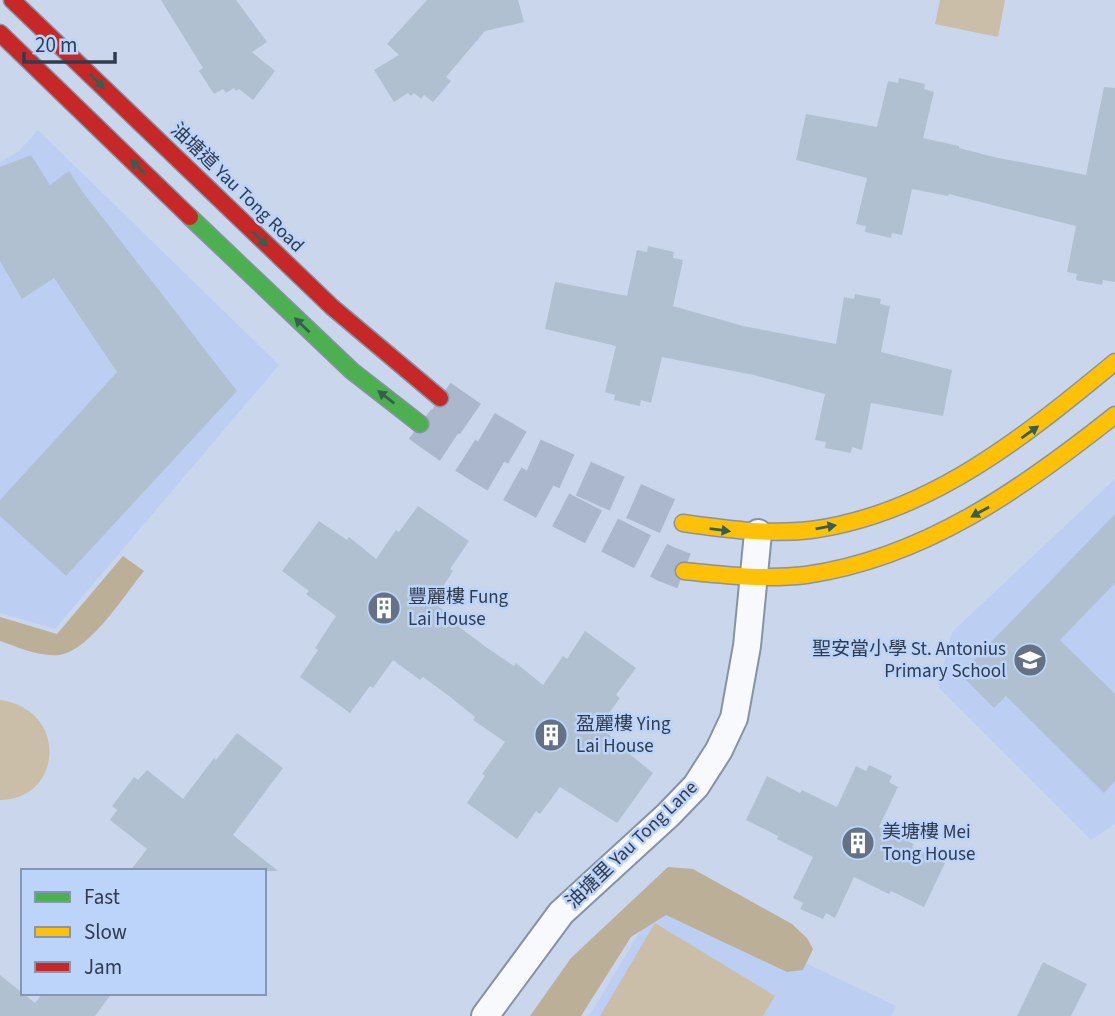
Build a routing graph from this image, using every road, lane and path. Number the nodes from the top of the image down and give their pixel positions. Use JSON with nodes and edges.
{"nodes":[{"id":1,"x":12,"y":0,"type":"edge"},
{"id":2,"x":0,"y":33,"type":"edge"},
{"id":3,"x":1115,"y":362,"type":"edge"},
{"id":4,"x":440,"y":398,"type":"tunnel mouth"},
{"id":5,"x":1115,"y":415,"type":"edge"},
{"id":6,"x":420,"y":424,"type":"tunnel mouth"},
{"id":7,"x":683,"y":523,"type":"tunnel mouth"},
{"id":8,"x":758,"y":533,"type":"junction"},
{"id":9,"x":684,"y":570,"type":"tunnel mouth"},
{"id":10,"x":754,"y":579,"type":"junction"},
{"id":11,"x":485,"y":1016,"type":"edge"}],
"edges":[{"from":1,"to":4,"type":"street","name":"油塘道 Yau Tong Road","one_way":true},
{"from":6,"to":2,"type":"street","one_way":true},
{"from":8,"to":3,"type":"street","one_way":true},
{"from":5,"to":10,"type":"street","one_way":true},
{"from":7,"to":8,"type":"street","one_way":true},
{"from":8,"to":10,"type":"street","name":"油塘里 Yau Tong Lane"},
{"from":9,"to":10,"type":"street"},
{"from":10,"to":11,"type":"street","name":"油塘里 Yau Tong Lane"}]}
